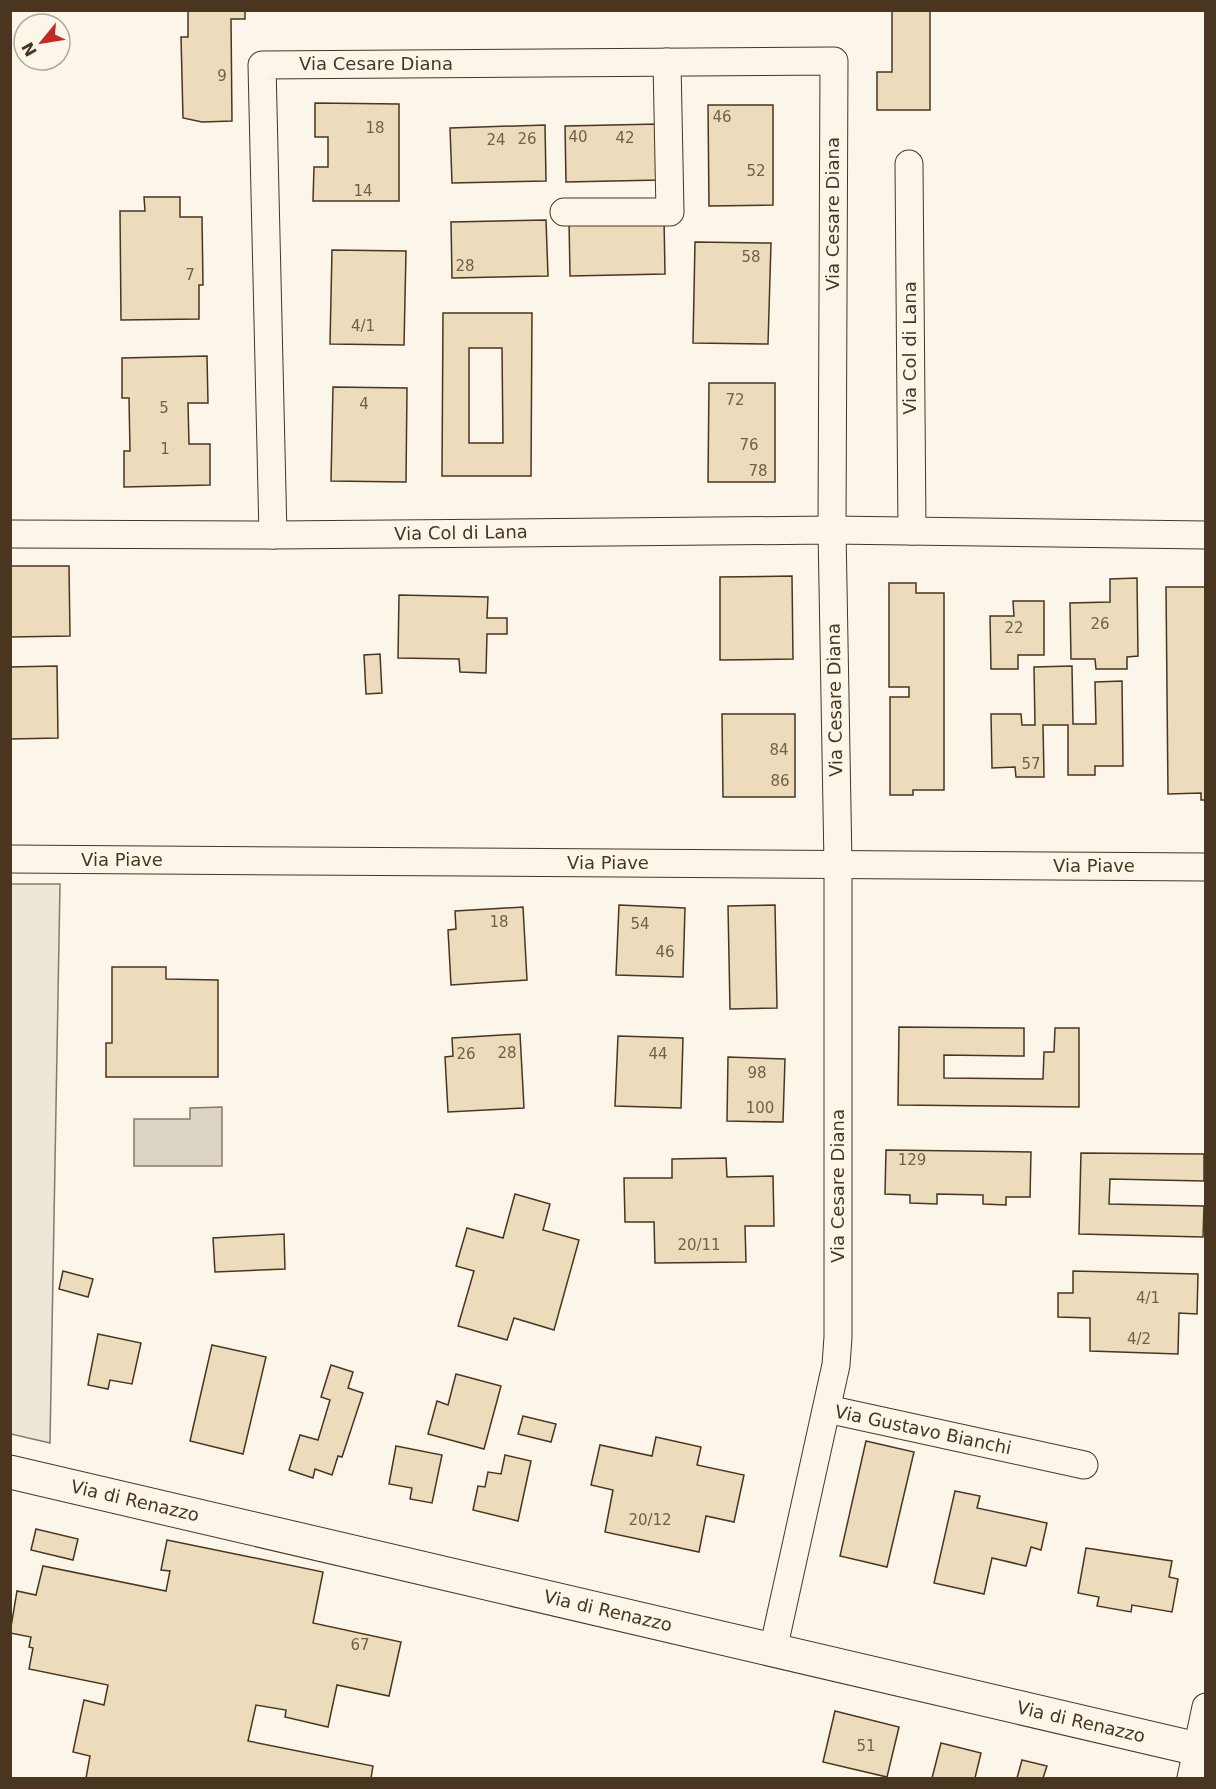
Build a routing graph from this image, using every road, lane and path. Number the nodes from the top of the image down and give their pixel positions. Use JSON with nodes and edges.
{"nodes":[{"id":1,"x":667,"y":62,"type":"junction"},
{"id":2,"x":909,"y":164,"type":"dead end"},
{"id":3,"x":564,"y":212,"type":"dead end"},
{"id":4,"x":832,"y":530,"type":"junction"},
{"id":5,"x":912,"y":531,"type":"junction"},
{"id":6,"x":10,"y":534,"type":"edge"},
{"id":7,"x":273,"y":535,"type":"junction"},
{"id":8,"x":1206,"y":535,"type":"edge"},
{"id":9,"x":10,"y":859,"type":"edge"},
{"id":10,"x":838,"y":864,"type":"junction"},
{"id":11,"x":1206,"y":867,"type":"edge"},
{"id":12,"x":827,"y":1409,"type":"junction"},
{"id":13,"x":1084,"y":1465,"type":"dead end"},
{"id":14,"x":11,"y":1476,"type":"edge"},
{"id":15,"x":773,"y":1650,"type":"junction"},
{"id":16,"x":1206,"y":1707,"type":"edge"},
{"id":17,"x":1198,"y":1759,"type":"edge"}],
"edges":[{"from":1,"to":3,"type":"street"},
{"from":1,"to":4,"type":"street","name":"Via Cesare Diana"},
{"from":1,"to":7,"type":"street","name":"Via Cesare Diana"},
{"from":2,"to":5,"type":"street","name":"Via Col di Lana"},
{"from":4,"to":5,"type":"street","name":"Via Col di Lana"},
{"from":4,"to":7,"type":"street","name":"Via Col di Lana"},
{"from":4,"to":10,"type":"street","name":"Via Cesare Diana"},
{"from":5,"to":8,"type":"street","name":"Via Col di Lana"},
{"from":6,"to":7,"type":"street","name":"Via Col di Lana"},
{"from":9,"to":10,"type":"street","name":"Via Piave"},
{"from":10,"to":11,"type":"street","name":"Via Piave"},
{"from":10,"to":12,"type":"street","name":"Via Cesare Diana"},
{"from":12,"to":13,"type":"street","name":"Via Gustavo Bianchi"},
{"from":12,"to":15,"type":"street","name":"Via Gustavo Bianchi"},
{"from":14,"to":15,"type":"street","name":"Via di Renazzo"},
{"from":15,"to":17,"type":"street","name":"Via di Renazzo"},
{"from":16,"to":17,"type":"street"}]}
